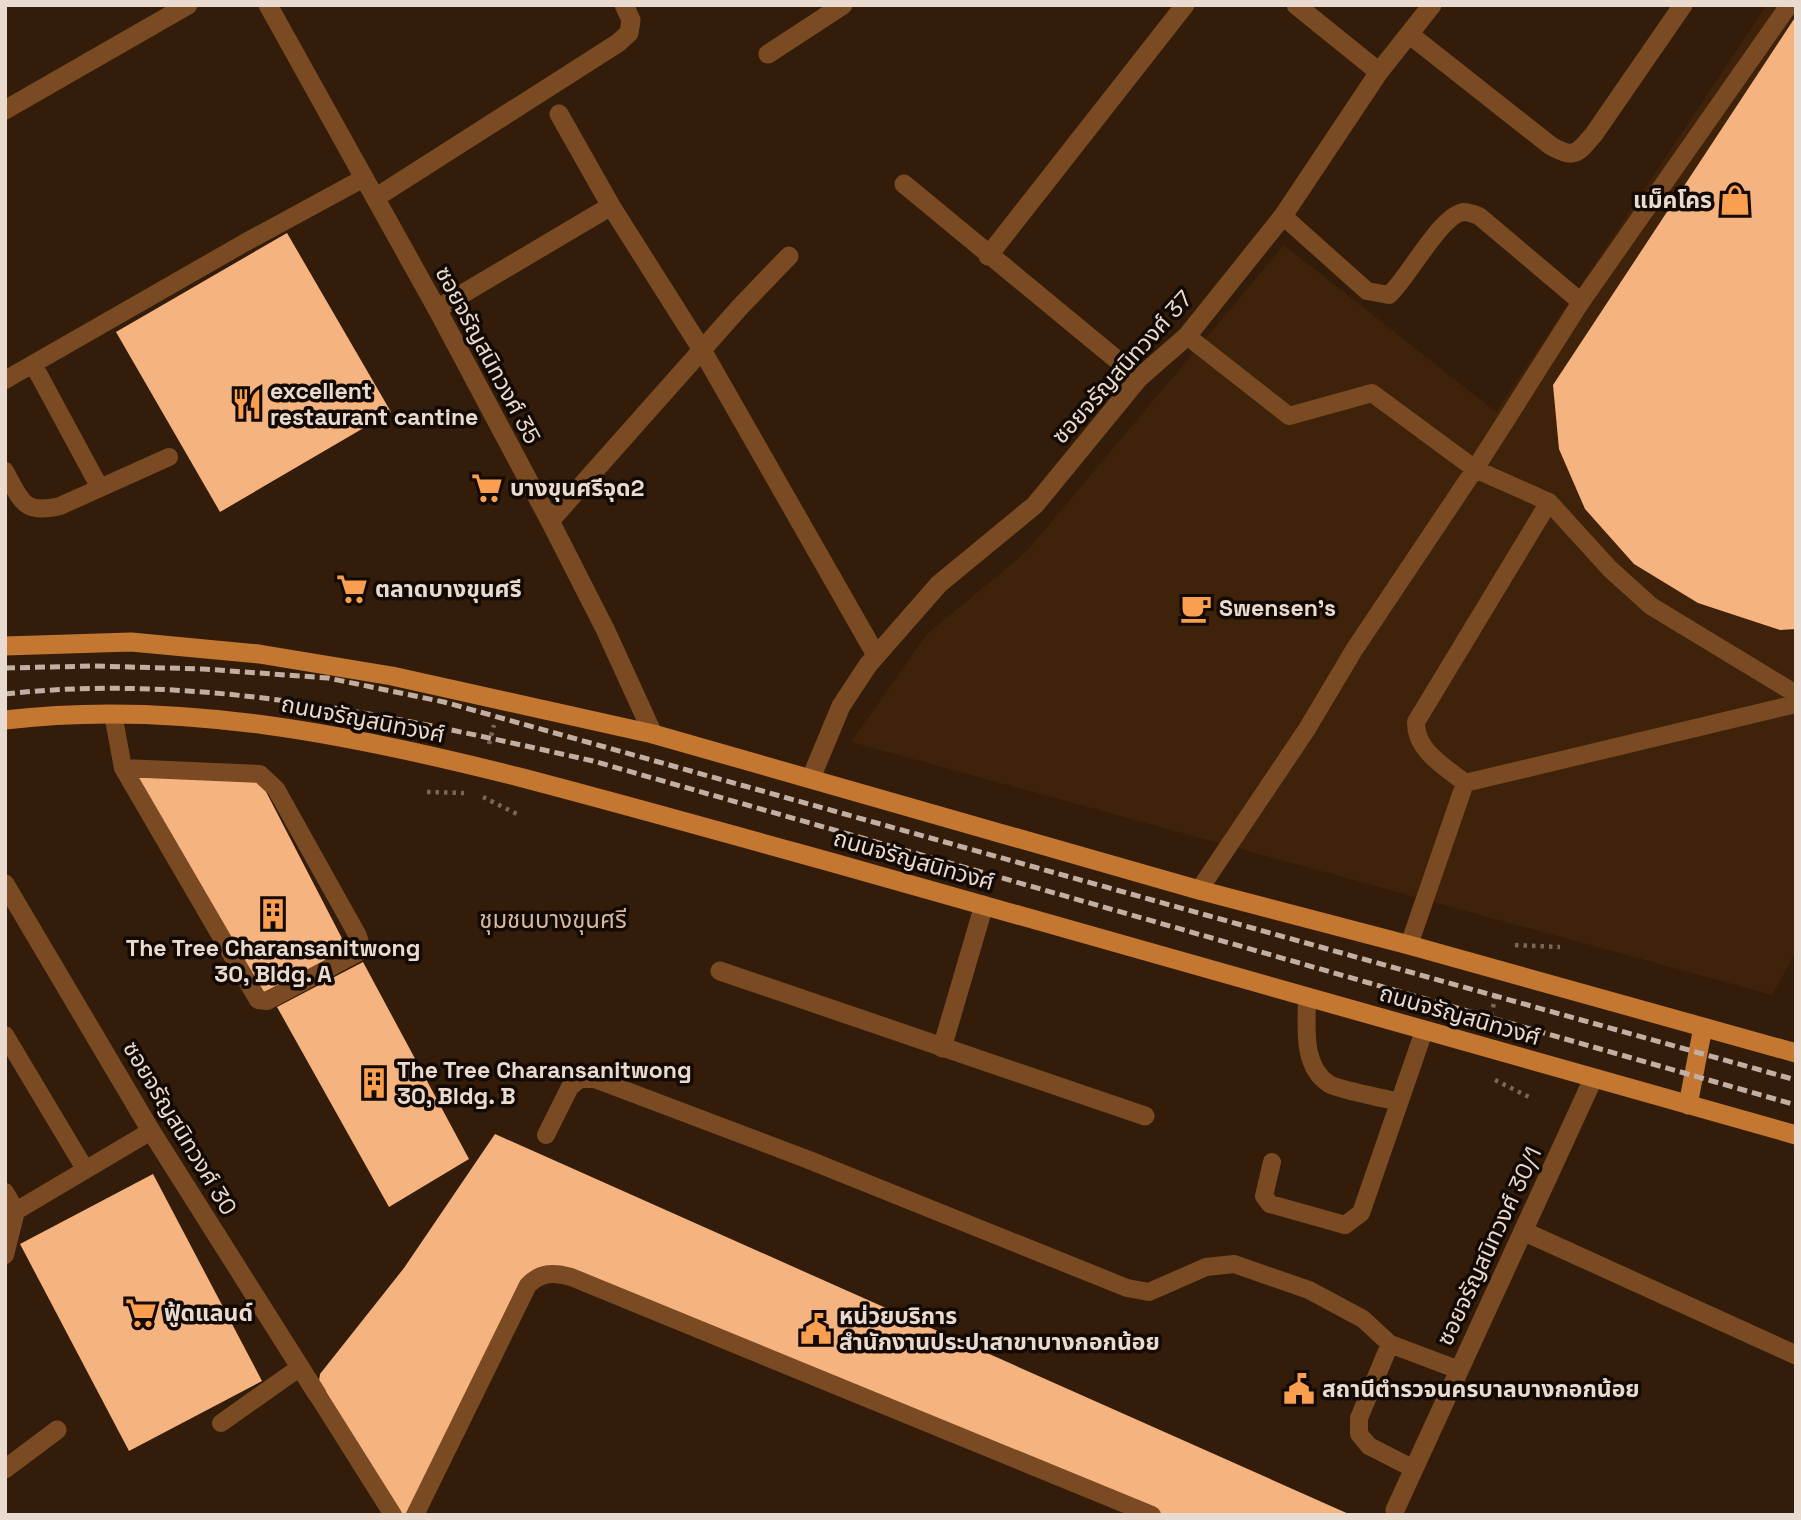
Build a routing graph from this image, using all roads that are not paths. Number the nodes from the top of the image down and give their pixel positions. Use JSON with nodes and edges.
{"nodes":[{"id":1,"x":188,"y":5,"type":"edge"},
{"id":2,"x":268,"y":5,"type":"edge"},
{"id":3,"x":624,"y":5,"type":"edge"},
{"id":4,"x":843,"y":5,"type":"edge"},
{"id":5,"x":1185,"y":5,"type":"edge"},
{"id":6,"x":1296,"y":5,"type":"edge"},
{"id":7,"x":1432,"y":5,"type":"edge"},
{"id":8,"x":1683,"y":5,"type":"edge"},
{"id":9,"x":1789,"y":5,"type":"edge"},
{"id":10,"x":1409,"y":34,"type":"junction"},
{"id":11,"x":768,"y":54,"type":"dead end"},
{"id":12,"x":1379,"y":72,"type":"junction"},
{"id":13,"x":5,"y":110,"type":"edge"},
{"id":14,"x":559,"y":114,"type":"dead end"},
{"id":15,"x":364,"y":178,"type":"junction"},
{"id":16,"x":904,"y":184,"type":"dead end"},
{"id":17,"x":375,"y":198,"type":"junction"},
{"id":18,"x":611,"y":206,"type":"junction"},
{"id":19,"x":1283,"y":216,"type":"junction"},
{"id":20,"x":789,"y":256,"type":"dead end"},
{"id":21,"x":988,"y":256,"type":"junction"},
{"id":22,"x":1581,"y":302,"type":"junction"},
{"id":23,"x":437,"y":309,"type":"junction"},
{"id":24,"x":1187,"y":336,"type":"junction"},
{"id":25,"x":702,"y":350,"type":"junction"},
{"id":26,"x":33,"y":364,"type":"junction"},
{"id":27,"x":1139,"y":378,"type":"junction"},
{"id":28,"x":5,"y":380,"type":"edge"},
{"id":29,"x":169,"y":457,"type":"dead end"},
{"id":30,"x":1475,"y":469,"type":"junction"},
{"id":31,"x":5,"y":471,"type":"edge"},
{"id":32,"x":100,"y":488,"type":"junction"},
{"id":33,"x":1549,"y":502,"type":"junction"},
{"id":34,"x":550,"y":521,"type":"junction"},
{"id":35,"x":5,"y":646,"type":"edge"},
{"id":36,"x":876,"y":655,"type":"junction"},
{"id":37,"x":1796,"y":694,"type":"edge"},
{"id":38,"x":1796,"y":704,"type":"edge"},
{"id":39,"x":113,"y":714,"type":"junction"},
{"id":40,"x":5,"y":720,"type":"edge"},
{"id":41,"x":653,"y":734,"type":"junction"},
{"id":42,"x":123,"y":768,"type":"junction"},
{"id":43,"x":811,"y":778,"type":"junction"},
{"id":44,"x":1465,"y":783,"type":"junction"},
{"id":45,"x":5,"y":884,"type":"edge"},
{"id":46,"x":1199,"y":890,"type":"junction"},
{"id":47,"x":984,"y":905,"type":"junction"},
{"id":48,"x":1409,"y":945,"type":"junction"},
{"id":49,"x":720,"y":971,"type":"dead end"},
{"id":50,"x":1307,"y":997,"type":"junction"},
{"id":51,"x":1703,"y":1027,"type":"junction"},
{"id":52,"x":1424,"y":1031,"type":"junction"},
{"id":53,"x":5,"y":1035,"type":"edge"},
{"id":54,"x":942,"y":1048,"type":"junction"},
{"id":55,"x":1796,"y":1053,"type":"edge"},
{"id":56,"x":1593,"y":1079,"type":"junction"},
{"id":57,"x":1399,"y":1101,"type":"junction"},
{"id":58,"x":1688,"y":1105,"type":"junction"},
{"id":59,"x":1145,"y":1116,"type":"dead end"},
{"id":60,"x":151,"y":1131,"type":"junction"},
{"id":61,"x":546,"y":1135,"type":"dead end"},
{"id":62,"x":1796,"y":1135,"type":"edge"},
{"id":63,"x":1272,"y":1163,"type":"dead end"},
{"id":64,"x":85,"y":1170,"type":"junction"},
{"id":65,"x":5,"y":1192,"type":"edge"},
{"id":66,"x":16,"y":1211,"type":"junction"},
{"id":67,"x":1523,"y":1231,"type":"junction"},
{"id":68,"x":5,"y":1255,"type":"edge"},
{"id":69,"x":1390,"y":1344,"type":"junction"},
{"id":70,"x":1796,"y":1355,"type":"edge"},
{"id":71,"x":299,"y":1368,"type":"junction"},
{"id":72,"x":1459,"y":1370,"type":"junction"},
{"id":73,"x":317,"y":1394,"type":"joint"},
{"id":74,"x":221,"y":1423,"type":"dead end"},
{"id":75,"x":57,"y":1430,"type":"dead end"},
{"id":76,"x":5,"y":1469,"type":"edge"},
{"id":77,"x":1414,"y":1469,"type":"junction"},
{"id":78,"x":1394,"y":1513,"type":"edge"},
{"id":79,"x":393,"y":1515,"type":"edge"},
{"id":80,"x":415,"y":1515,"type":"edge"},
{"id":81,"x":1152,"y":1515,"type":"edge"}],
"edges":[{"from":1,"to":13,"type":"street"},
{"from":2,"to":15,"type":"street","name":"ซอยจรัญสนิทวงศ์ 35"},
{"from":3,"to":17,"type":"street"},
{"from":4,"to":11,"type":"street"},
{"from":5,"to":21,"type":"street"},
{"from":6,"to":12,"type":"street"},
{"from":7,"to":10,"type":"street","name":"ซอยจรัญสนิทวงศ์ 37"},
{"from":8,"to":10,"type":"street"},
{"from":9,"to":22,"type":"lane"},
{"from":10,"to":12,"type":"street","name":"ซอยจรัญสนิทวงศ์ 37"},
{"from":12,"to":19,"type":"street","name":"ซอยจรัญสนิทวงศ์ 37"},
{"from":14,"to":18,"type":"street"},
{"from":15,"to":17,"type":"street","name":"ซอยจรัญสนิทวงศ์ 35"},
{"from":15,"to":26,"type":"lane"},
{"from":16,"to":21,"type":"street"},
{"from":17,"to":23,"type":"street","name":"ซอยจรัญสนิทวงศ์ 35"},
{"from":18,"to":23,"type":"street"},
{"from":18,"to":25,"type":"street"},
{"from":19,"to":22,"type":"lane"},
{"from":19,"to":24,"type":"street","name":"ซอยจรัญสนิทวงศ์ 37"},
{"from":20,"to":25,"type":"street"},
{"from":21,"to":27,"type":"street"},
{"from":22,"to":30,"type":"lane"},
{"from":23,"to":34,"type":"street","name":"ซอยจรัญสนิทวงศ์ 35"},
{"from":24,"to":27,"type":"street","name":"ซอยจรัญสนิทวงศ์ 37"},
{"from":24,"to":30,"type":"lane"},
{"from":25,"to":34,"type":"street"},
{"from":25,"to":36,"type":"street"},
{"from":26,"to":28,"type":"lane"},
{"from":26,"to":32,"type":"lane"},
{"from":27,"to":36,"type":"street","name":"ซอยจรัญสนิทวงศ์ 37"},
{"from":29,"to":32,"type":"lane"},
{"from":30,"to":33,"type":"lane"},
{"from":30,"to":46,"type":"lane"},
{"from":31,"to":32,"type":"lane"},
{"from":33,"to":37,"type":"lane"},
{"from":33,"to":44,"type":"lane"},
{"from":34,"to":41,"type":"street","name":"ซอยจรัญสนิทวงศ์ 35"},
{"from":35,"to":41,"type":"main road","name":"ถนนจรัญสนิทวงศ์"},
{"from":36,"to":43,"type":"street","name":"ซอยจรัญสนิทวงศ์ 37"},
{"from":38,"to":44,"type":"lane"},
{"from":39,"to":40,"type":"main road","name":"ถนนจรัญสนิทวงศ์"},
{"from":39,"to":42,"type":"lane"},
{"from":39,"to":47,"type":"main road","name":"ถนนจรัญสนิทวงศ์"},
{"from":41,"to":43,"type":"main road","name":"ถนนจรัญสนิทวงศ์"},
{"from":42,"to":42,"type":"lane"},
{"from":43,"to":46,"type":"main road","name":"ถนนจรัญสนิทวงศ์"},
{"from":44,"to":48,"type":"lane"},
{"from":45,"to":60,"type":"street","name":"ซอยจรัญสนิทวงศ์ 30"},
{"from":46,"to":48,"type":"main road","name":"ถนนจรัญสนิทวงศ์"},
{"from":47,"to":50,"type":"main road","name":"ถนนจรัญสนิทวงศ์"},
{"from":47,"to":54,"type":"street"},
{"from":48,"to":51,"type":"main road","name":"ถนนจรัญสนิทวงศ์"},
{"from":49,"to":54,"type":"street"},
{"from":50,"to":52,"type":"main road","name":"ถนนจรัญสนิทวงศ์"},
{"from":50,"to":57,"type":"lane"},
{"from":51,"to":55,"type":"main road","name":"ถนนจรัญสนิทวงศ์"},
{"from":51,"to":58,"type":"main road"},
{"from":52,"to":56,"type":"main road","name":"ถนนจรัญสนิทวงศ์"},
{"from":52,"to":57,"type":"lane"},
{"from":53,"to":64,"type":"lane"},
{"from":54,"to":59,"type":"street"},
{"from":56,"to":58,"type":"main road","name":"ถนนจรัญสนิทวงศ์"},
{"from":56,"to":67,"type":"street","name":"ซอยจรัญสนิทวงศ์ 30/1"},
{"from":57,"to":63,"type":"lane"},
{"from":58,"to":62,"type":"main road","name":"ถนนจรัญสนิทวงศ์"},
{"from":60,"to":64,"type":"lane"},
{"from":60,"to":71,"type":"street","name":"ซอยจรัญสนิทวงศ์ 30"},
{"from":61,"to":69,"type":"lane"},
{"from":64,"to":66,"type":"lane"},
{"from":65,"to":66,"type":"lane"},
{"from":66,"to":68,"type":"lane"},
{"from":67,"to":70,"type":"street"},
{"from":67,"to":72,"type":"street","name":"ซอยจรัญสนิทวงศ์ 30/1"},
{"from":69,"to":72,"type":"lane"},
{"from":69,"to":77,"type":"lane"},
{"from":71,"to":73,"type":"street","name":"ซอยจรัญสนิทวงศ์ 30"},
{"from":71,"to":74,"type":"lane"},
{"from":72,"to":77,"type":"street","name":"ซอยจรัญสนิทวงศ์ 30/1"},
{"from":73,"to":79,"type":"lane"},
{"from":75,"to":76,"type":"street"},
{"from":77,"to":78,"type":"street","name":"ซอยจรัญสนิทวงศ์ 30/1"},
{"from":80,"to":81,"type":"lane"}]}
